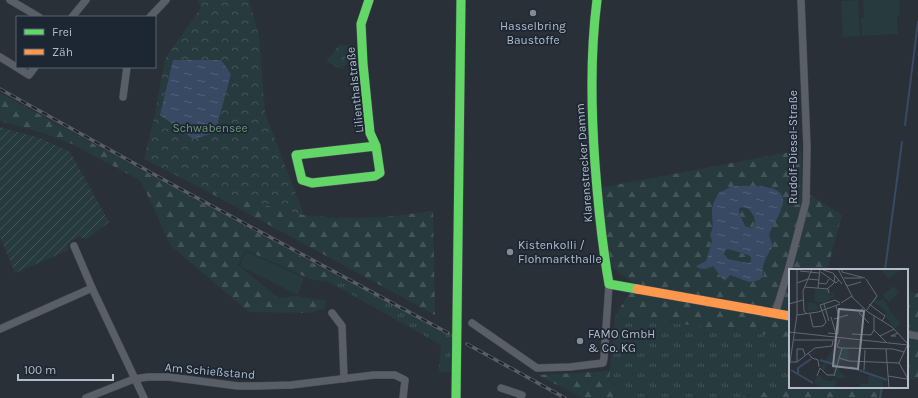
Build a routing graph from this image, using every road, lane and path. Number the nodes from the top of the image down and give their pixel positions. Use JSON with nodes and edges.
{"nodes":[{"id":1,"x":10,"y":0,"type":"edge"},
{"id":2,"x":86,"y":0,"type":"edge"},
{"id":3,"x":166,"y":0,"type":"edge"},
{"id":4,"x":369,"y":0,"type":"edge"},
{"id":5,"x":460,"y":0,"type":"edge"},
{"id":6,"x":597,"y":0,"type":"edge"},
{"id":7,"x":801,"y":0,"type":"edge"},
{"id":8,"x":37,"y":16,"type":"edge"},
{"id":9,"x":73,"y":16,"type":"edge"},
{"id":10,"x":151,"y":16,"type":"edge"},
{"id":11,"x":0,"y":57,"type":"edge"},
{"id":12,"x":16,"y":67,"type":"edge"},
{"id":13,"x":18,"y":68,"type":"edge"},
{"id":14,"x":34,"y":68,"type":"edge"},
{"id":15,"x":127,"y":68,"type":"edge"},
{"id":16,"x":123,"y":97,"type":"dead end"},
{"id":17,"x":376,"y":146,"type":"junction"},
{"id":18,"x":74,"y":246,"type":"dead end"},
{"id":19,"x":609,"y":284,"type":"junction"},
{"id":20,"x":92,"y":288,"type":"junction"},
{"id":21,"x":332,"y":313,"type":"dead end"},
{"id":22,"x":775,"y":314,"type":"junction"},
{"id":23,"x":789,"y":316,"type":"edge"},
{"id":24,"x":472,"y":323,"type":"dead end"},
{"id":25,"x":0,"y":329,"type":"edge"},
{"id":26,"x":908,"y":334,"type":"edge"},
{"id":27,"x":918,"y":336,"type":"edge"},
{"id":28,"x":134,"y":379,"type":"junction"},
{"id":29,"x":344,"y":379,"type":"junction"},
{"id":30,"x":500,"y":388,"type":"dead end"},
{"id":31,"x":86,"y":398,"type":"edge"},
{"id":32,"x":144,"y":398,"type":"edge"},
{"id":33,"x":403,"y":398,"type":"edge"},
{"id":34,"x":456,"y":398,"type":"edge"},
{"id":35,"x":521,"y":398,"type":"edge"}],
"edges":[{"from":1,"to":8,"type":"street"},
{"from":2,"to":9,"type":"street"},
{"from":3,"to":10,"type":"street"},
{"from":4,"to":17,"type":"street","name":"Lilienthalstraße"},
{"from":5,"to":34,"type":"street"},
{"from":6,"to":19,"type":"street","name":"Klarenstrecker Damm"},
{"from":7,"to":22,"type":"street","name":"Rudolf-Diesel-Straße"},
{"from":11,"to":12,"type":"street"},
{"from":13,"to":14,"type":"street"},
{"from":15,"to":16,"type":"street"},
{"from":17,"to":17,"type":"street","name":"Lilienthalstraße"},
{"from":18,"to":20,"type":"street"},
{"from":19,"to":22,"type":"street"},
{"from":19,"to":24,"type":"street"},
{"from":20,"to":25,"type":"street"},
{"from":20,"to":28,"type":"street"},
{"from":21,"to":29,"type":"street"},
{"from":22,"to":23,"type":"street"},
{"from":26,"to":27,"type":"street"},
{"from":28,"to":29,"type":"street","name":"Am Schießstand"},
{"from":28,"to":31,"type":"street","name":"Am Schießstand"},
{"from":28,"to":32,"type":"street"},
{"from":29,"to":33,"type":"street","name":"Am Schießstand"},
{"from":30,"to":35,"type":"street"}]}
